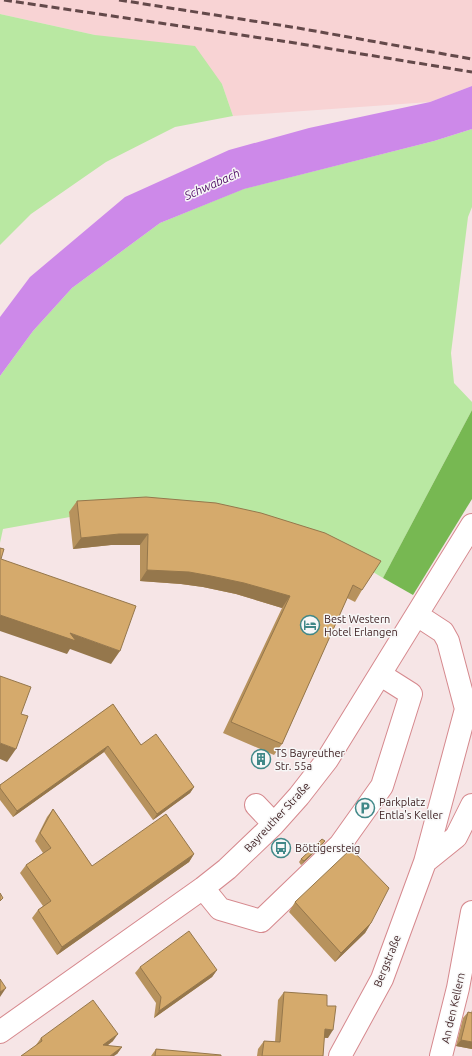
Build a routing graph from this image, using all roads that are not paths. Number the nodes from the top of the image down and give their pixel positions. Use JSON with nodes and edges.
{"nodes":[{"id":1,"x":472,"y":525,"type":"edge"},
{"id":2,"x":417,"y":615,"type":"junction"},
{"id":3,"x":381,"y":675,"type":"junction"},
{"id":4,"x":469,"y":699,"type":"edge"},
{"id":5,"x":472,"y":747,"type":"edge"},
{"id":6,"x":256,"y":805,"type":"dead end"},
{"id":7,"x":472,"y":805,"type":"edge"},
{"id":8,"x":274,"y":824,"type":"junction"},
{"id":9,"x":425,"y":862,"type":"junction"},
{"id":10,"x":203,"y":888,"type":"junction"},
{"id":11,"x":472,"y":912,"type":"edge"},
{"id":12,"x":0,"y":1032,"type":"edge"},
{"id":13,"x":340,"y":1056,"type":"edge"},
{"id":14,"x":441,"y":1056,"type":"edge"}],
"edges":[{"from":1,"to":2,"type":"street","name":"Bayreuther Straße"},
{"from":2,"to":3,"type":"street","name":"Bayreuther Straße"},
{"from":2,"to":4,"type":"street"},
{"from":3,"to":8,"type":"street","name":"Bayreuther Straße"},
{"from":3,"to":10,"type":"street"},
{"from":4,"to":5,"type":"street"},
{"from":4,"to":9,"type":"street"},
{"from":6,"to":8,"type":"street"},
{"from":7,"to":9,"type":"street"},
{"from":8,"to":10,"type":"street","name":"Bayreuther Straße"},
{"from":9,"to":13,"type":"street","name":"Bergstraße"},
{"from":10,"to":12,"type":"street","name":"Bayreuther Straße"},
{"from":11,"to":14,"type":"street","name":"An den Kellern"}]}
